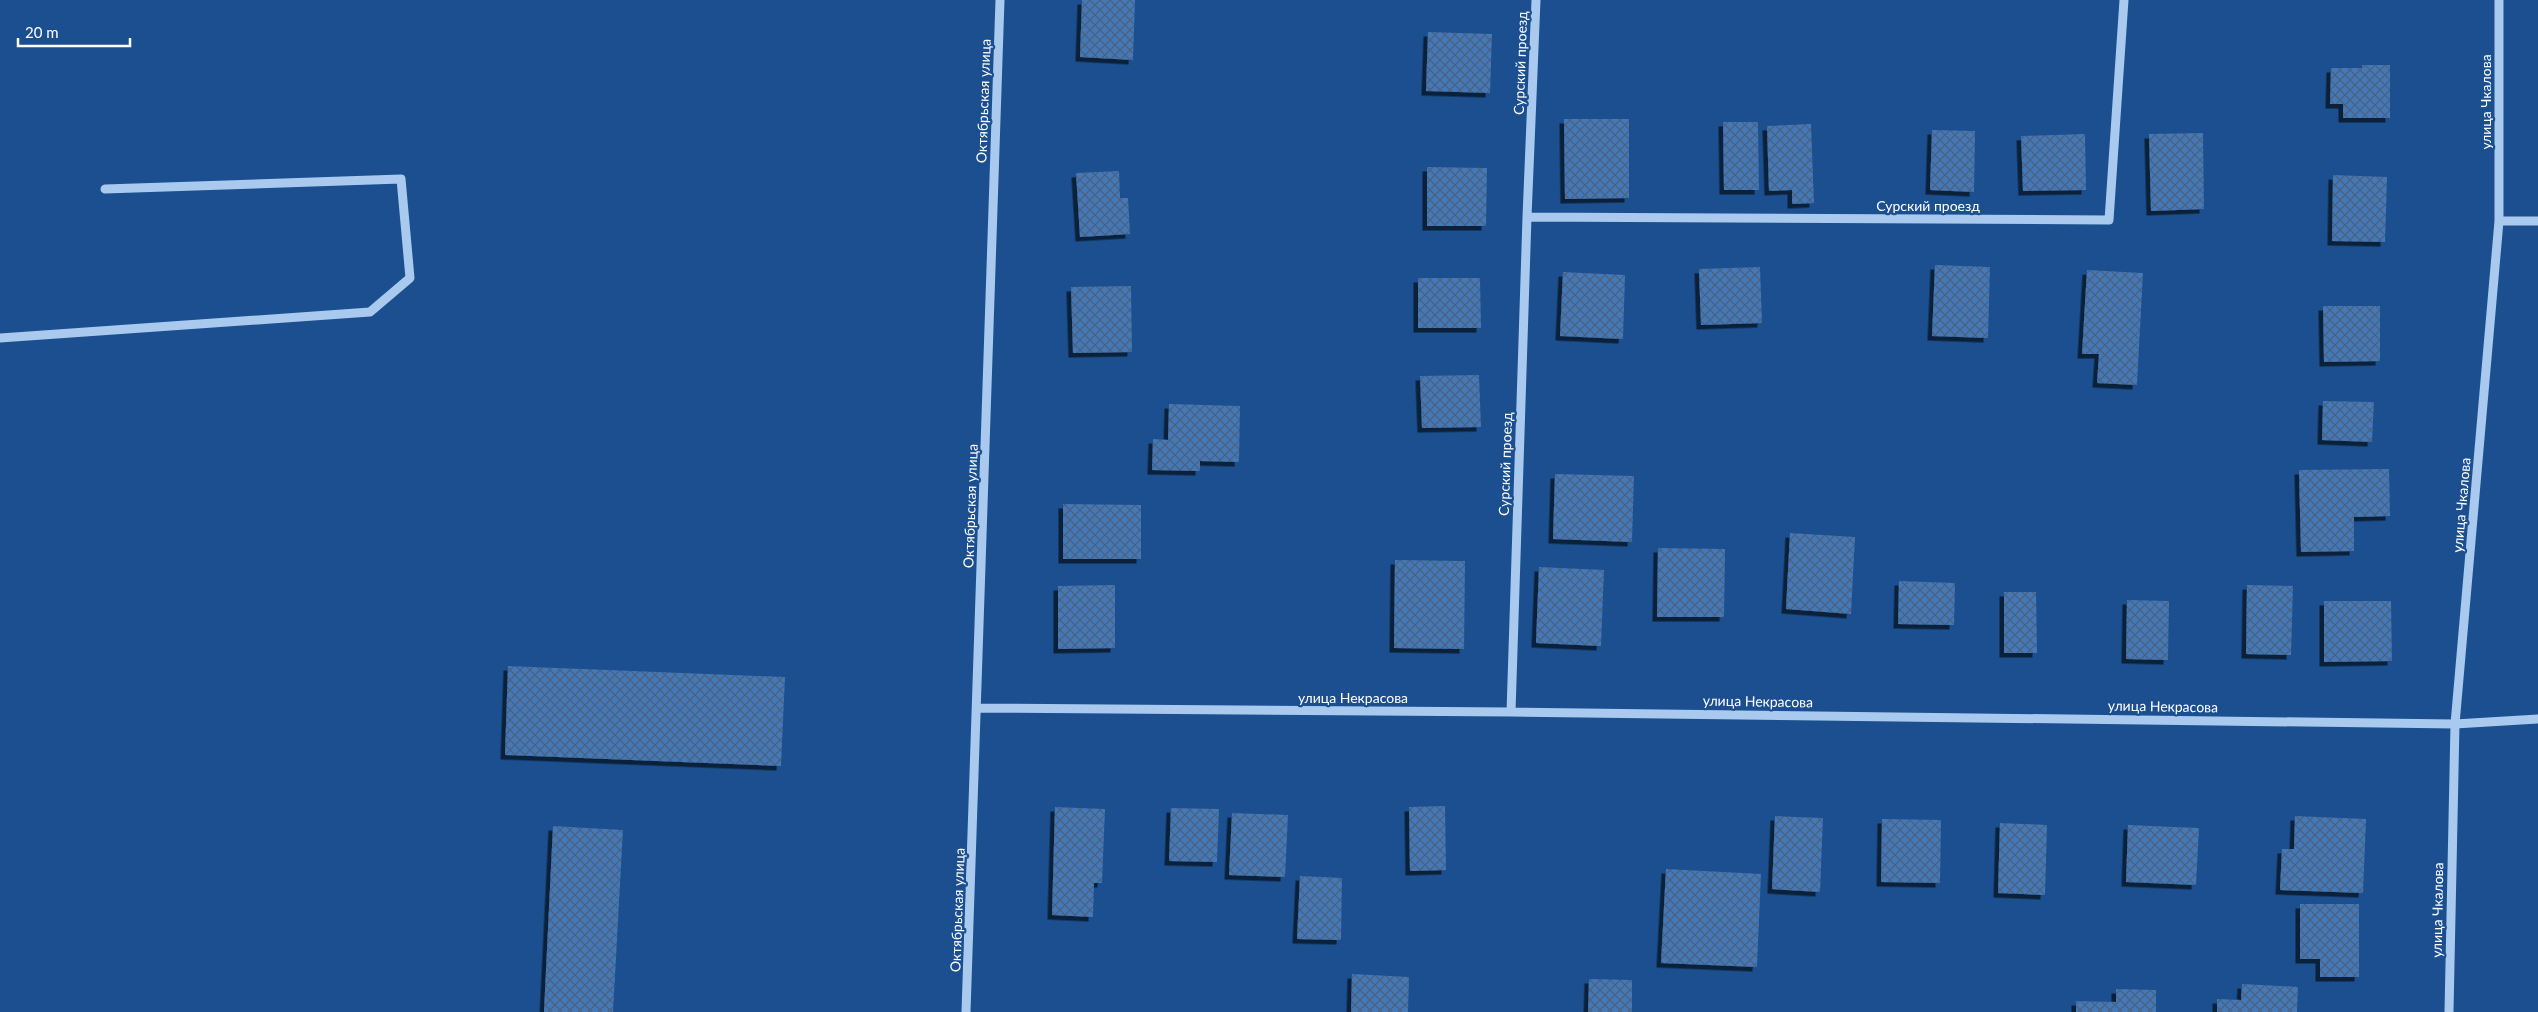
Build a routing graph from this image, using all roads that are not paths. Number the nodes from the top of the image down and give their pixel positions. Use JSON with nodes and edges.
{"nodes":[{"id":1,"x":1000,"y":0,"type":"edge"},
{"id":2,"x":1536,"y":0,"type":"edge"},
{"id":3,"x":2124,"y":0,"type":"edge"},
{"id":4,"x":2499,"y":0,"type":"edge"},
{"id":5,"x":104,"y":189,"type":"dead end"},
{"id":6,"x":1527,"y":217,"type":"junction"},
{"id":7,"x":2499,"y":221,"type":"junction"},
{"id":8,"x":2538,"y":221,"type":"edge"},
{"id":9,"x":0,"y":338,"type":"edge"},
{"id":10,"x":978,"y":708,"type":"junction"},
{"id":11,"x":1511,"y":712,"type":"junction"},
{"id":12,"x":2538,"y":719,"type":"edge"},
{"id":13,"x":2455,"y":724,"type":"junction"},
{"id":14,"x":966,"y":1012,"type":"edge"},
{"id":15,"x":2449,"y":1012,"type":"edge"}],
"edges":[{"from":1,"to":10,"type":"street","name":"Октябрьская улица"},
{"from":2,"to":6,"type":"street","name":"Сурский проезд"},
{"from":3,"to":6,"type":"street","name":"Сурский проезд"},
{"from":4,"to":7,"type":"street","name":"улица Чкалова"},
{"from":5,"to":9,"type":"street"},
{"from":6,"to":11,"type":"street","name":"Сурский проезд"},
{"from":7,"to":8,"type":"street"},
{"from":7,"to":13,"type":"street","name":"улица Чкалова"},
{"from":10,"to":11,"type":"street","name":"улица Некрасова"},
{"from":10,"to":14,"type":"street","name":"Октябрьская улица"},
{"from":11,"to":13,"type":"street","name":"улица Некрасова"},
{"from":12,"to":13,"type":"street","name":"улица Некрасова"},
{"from":13,"to":15,"type":"street","name":"улица Чкалова"}]}
